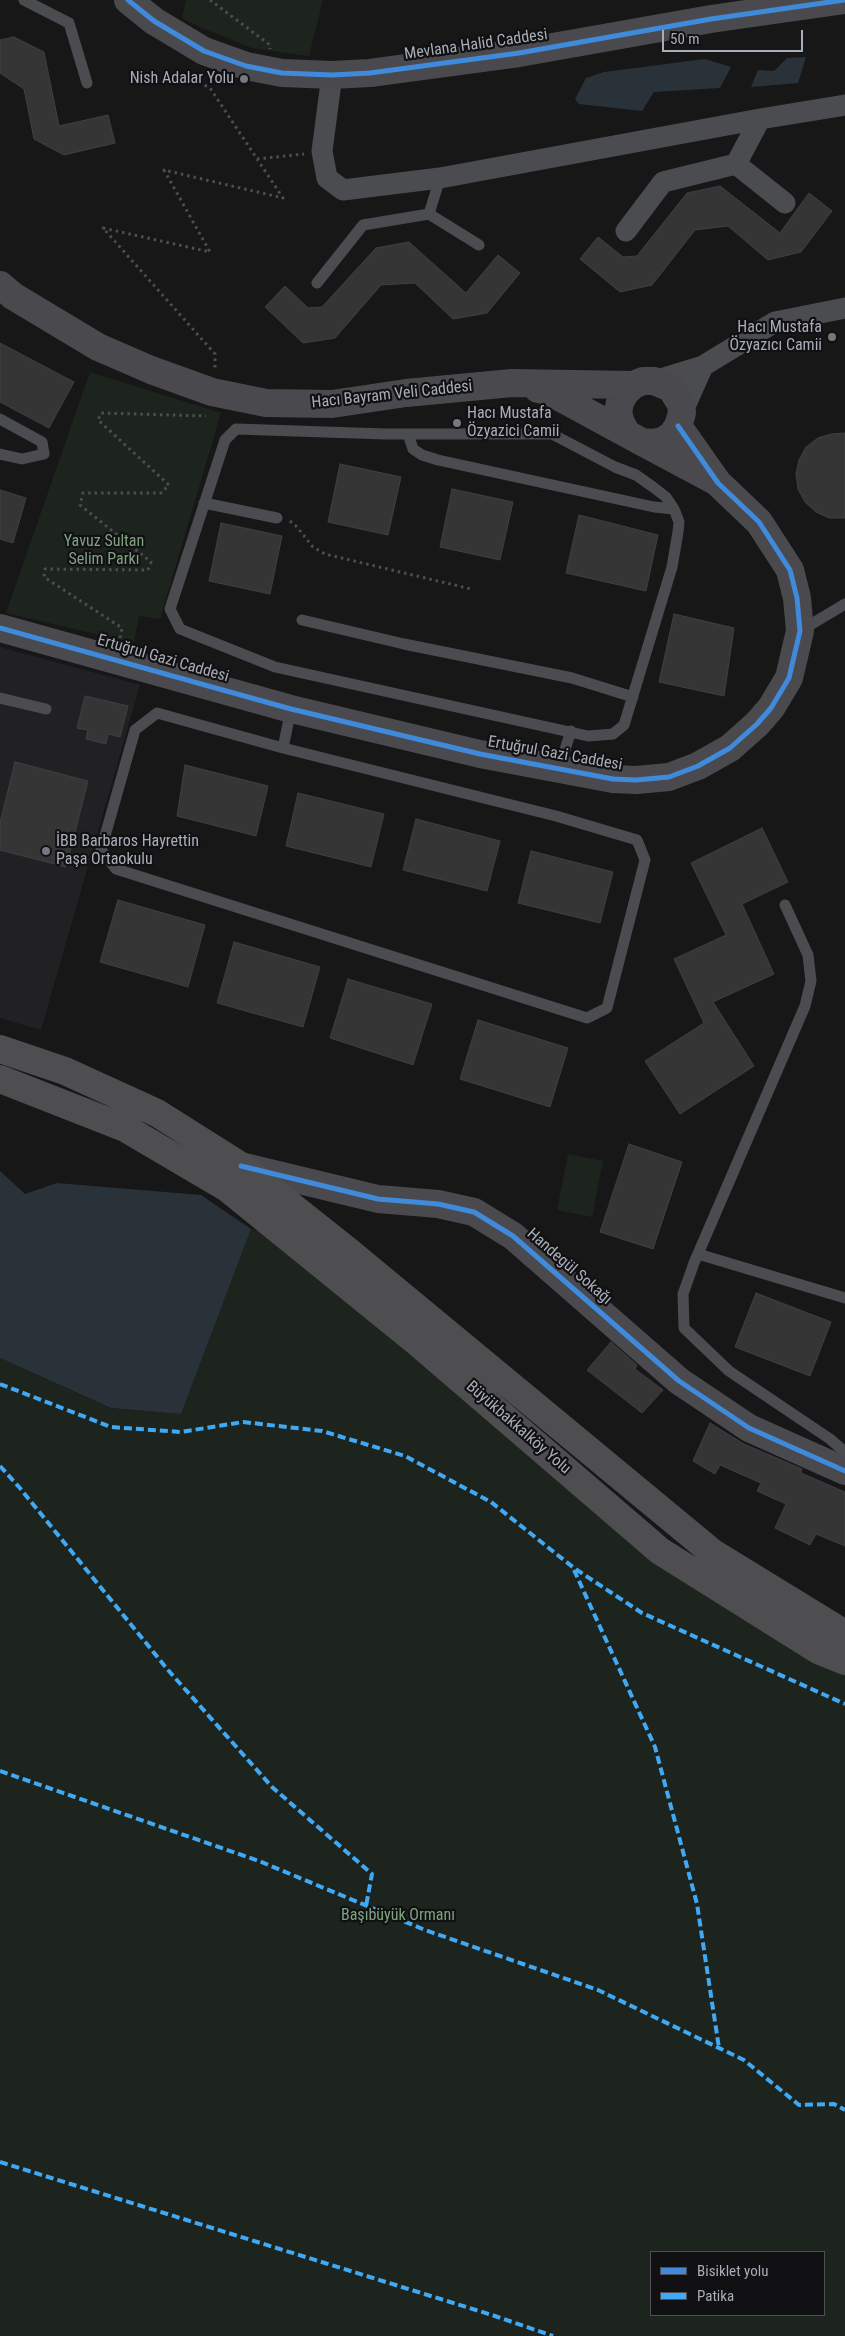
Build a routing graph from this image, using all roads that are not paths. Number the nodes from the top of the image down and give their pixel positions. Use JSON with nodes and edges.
{"nodes":[{"id":1,"x":24,"y":0,"type":"edge"},
{"id":2,"x":128,"y":0,"type":"edge"},
{"id":3,"x":844,"y":0,"type":"edge"},
{"id":4,"x":332,"y":75,"type":"junction"},
{"id":5,"x":87,"y":84,"type":"dead end"},
{"id":6,"x":845,"y":105,"type":"edge"},
{"id":7,"x":760,"y":119,"type":"junction"},
{"id":8,"x":736,"y":164,"type":"junction"},
{"id":9,"x":440,"y":178,"type":"junction"},
{"id":10,"x":785,"y":203,"type":"dead end"},
{"id":11,"x":429,"y":214,"type":"junction"},
{"id":12,"x":626,"y":231,"type":"dead end"},
{"id":13,"x":479,"y":246,"type":"dead end"},
{"id":14,"x":318,"y":282,"type":"dead end"},
{"id":15,"x":0,"y":285,"type":"edge"},
{"id":16,"x":845,"y":308,"type":"edge"},
{"id":17,"x":703,"y":366,"type":"junction"},
{"id":18,"x":512,"y":383,"type":"junction"},
{"id":19,"x":644,"y":383,"type":"junction"},
{"id":20,"x":0,"y":419,"type":"edge"},
{"id":21,"x":680,"y":420,"type":"junction"},
{"id":22,"x":408,"y":434,"type":"junction"},
{"id":23,"x":634,"y":437,"type":"junction"},
{"id":24,"x":0,"y":454,"type":"edge"},
{"id":25,"x":718,"y":483,"type":"junction"},
{"id":26,"x":204,"y":503,"type":"junction"},
{"id":27,"x":674,"y":509,"type":"junction"},
{"id":28,"x":277,"y":518,"type":"road end"},
{"id":29,"x":845,"y":604,"type":"edge"},
{"id":30,"x":302,"y":620,"type":"dead end"},
{"id":31,"x":0,"y":628,"type":"edge"},
{"id":32,"x":800,"y":631,"type":"junction"},
{"id":33,"x":633,"y":697,"type":"junction"},
{"id":34,"x":0,"y":698,"type":"edge"},
{"id":35,"x":46,"y":709,"type":"dead end"},
{"id":36,"x":291,"y":709,"type":"junction"},
{"id":37,"x":571,"y":731,"type":"junction"},
{"id":38,"x":282,"y":748,"type":"junction"},
{"id":39,"x":559,"y":768,"type":"junction"},
{"id":40,"x":785,"y":905,"type":"dead end"},
{"id":41,"x":0,"y":1049,"type":"edge"},
{"id":42,"x":0,"y":1080,"type":"edge"},
{"id":43,"x":241,"y":1166,"type":"junction"},
{"id":44,"x":204,"y":1175,"type":"junction"},
{"id":45,"x":698,"y":1254,"type":"junction"},
{"id":46,"x":845,"y":1298,"type":"edge"},
{"id":47,"x":845,"y":1452,"type":"edge"},
{"id":48,"x":845,"y":1471,"type":"edge"},
{"id":49,"x":845,"y":1634,"type":"edge"},
{"id":50,"x":845,"y":1661,"type":"edge"}],
"edges":[{"from":1,"to":5,"type":"lane"},
{"from":2,"to":4,"type":"street","name":"Mevlana Halid Caddesi"},
{"from":3,"to":4,"type":"street","name":"Mevlana Halid Caddesi"},
{"from":4,"to":9,"type":"street"},
{"from":6,"to":7,"type":"street"},
{"from":7,"to":8,"type":"street"},
{"from":7,"to":9,"type":"street"},
{"from":8,"to":10,"type":"street"},
{"from":8,"to":12,"type":"street"},
{"from":9,"to":11,"type":"lane"},
{"from":11,"to":13,"type":"lane"},
{"from":11,"to":14,"type":"lane"},
{"from":15,"to":18,"type":"street","name":"Hacı Bayram Veli Caddesi"},
{"from":16,"to":17,"type":"street"},
{"from":17,"to":19,"type":"street"},
{"from":17,"to":21,"type":"street"},
{"from":18,"to":19,"type":"street"},
{"from":18,"to":23,"type":"street","name":"Ertuğrul Gazi Caddesi"},
{"from":19,"to":21,"type":"street"},
{"from":19,"to":23,"type":"street"},
{"from":20,"to":24,"type":"lane"},
{"from":21,"to":23,"type":"street"},
{"from":21,"to":25,"type":"street","name":"Ertuğrul Gazi Caddesi"},
{"from":22,"to":26,"type":"lane"},
{"from":22,"to":27,"type":"lane"},
{"from":22,"to":27,"type":"lane"},
{"from":23,"to":25,"type":"street","name":"Ertuğrul Gazi Caddesi"},
{"from":25,"to":32,"type":"street","name":"Ertuğrul Gazi Caddesi"},
{"from":26,"to":28,"type":"lane"},
{"from":26,"to":37,"type":"lane"},
{"from":27,"to":33,"type":"lane"},
{"from":29,"to":32,"type":"lane"},
{"from":30,"to":33,"type":"lane"},
{"from":31,"to":36,"type":"street","name":"Ertuğrul Gazi Caddesi"},
{"from":32,"to":39,"type":"street","name":"Ertuğrul Gazi Caddesi"},
{"from":33,"to":37,"type":"lane"},
{"from":34,"to":35,"type":"lane"},
{"from":36,"to":38,"type":"lane"},
{"from":36,"to":39,"type":"street","name":"Ertuğrul Gazi Caddesi"},
{"from":37,"to":39,"type":"lane"},
{"from":38,"to":38,"type":"lane"},
{"from":40,"to":45,"type":"lane"},
{"from":41,"to":43,"type":"highway","name":"Büyükbakkalköy Yolu"},
{"from":42,"to":44,"type":"highway","name":"Büyükbakkalköy Yolu"},
{"from":43,"to":44,"type":"highway"},
{"from":43,"to":48,"type":"street","name":"Handegül Sokağı"},
{"from":43,"to":49,"type":"highway","name":"Büyükbakkalköy Yolu"},
{"from":44,"to":50,"type":"highway","name":"Büyükbakkalköy Yolu"},
{"from":45,"to":46,"type":"lane"},
{"from":45,"to":47,"type":"lane"}]}
